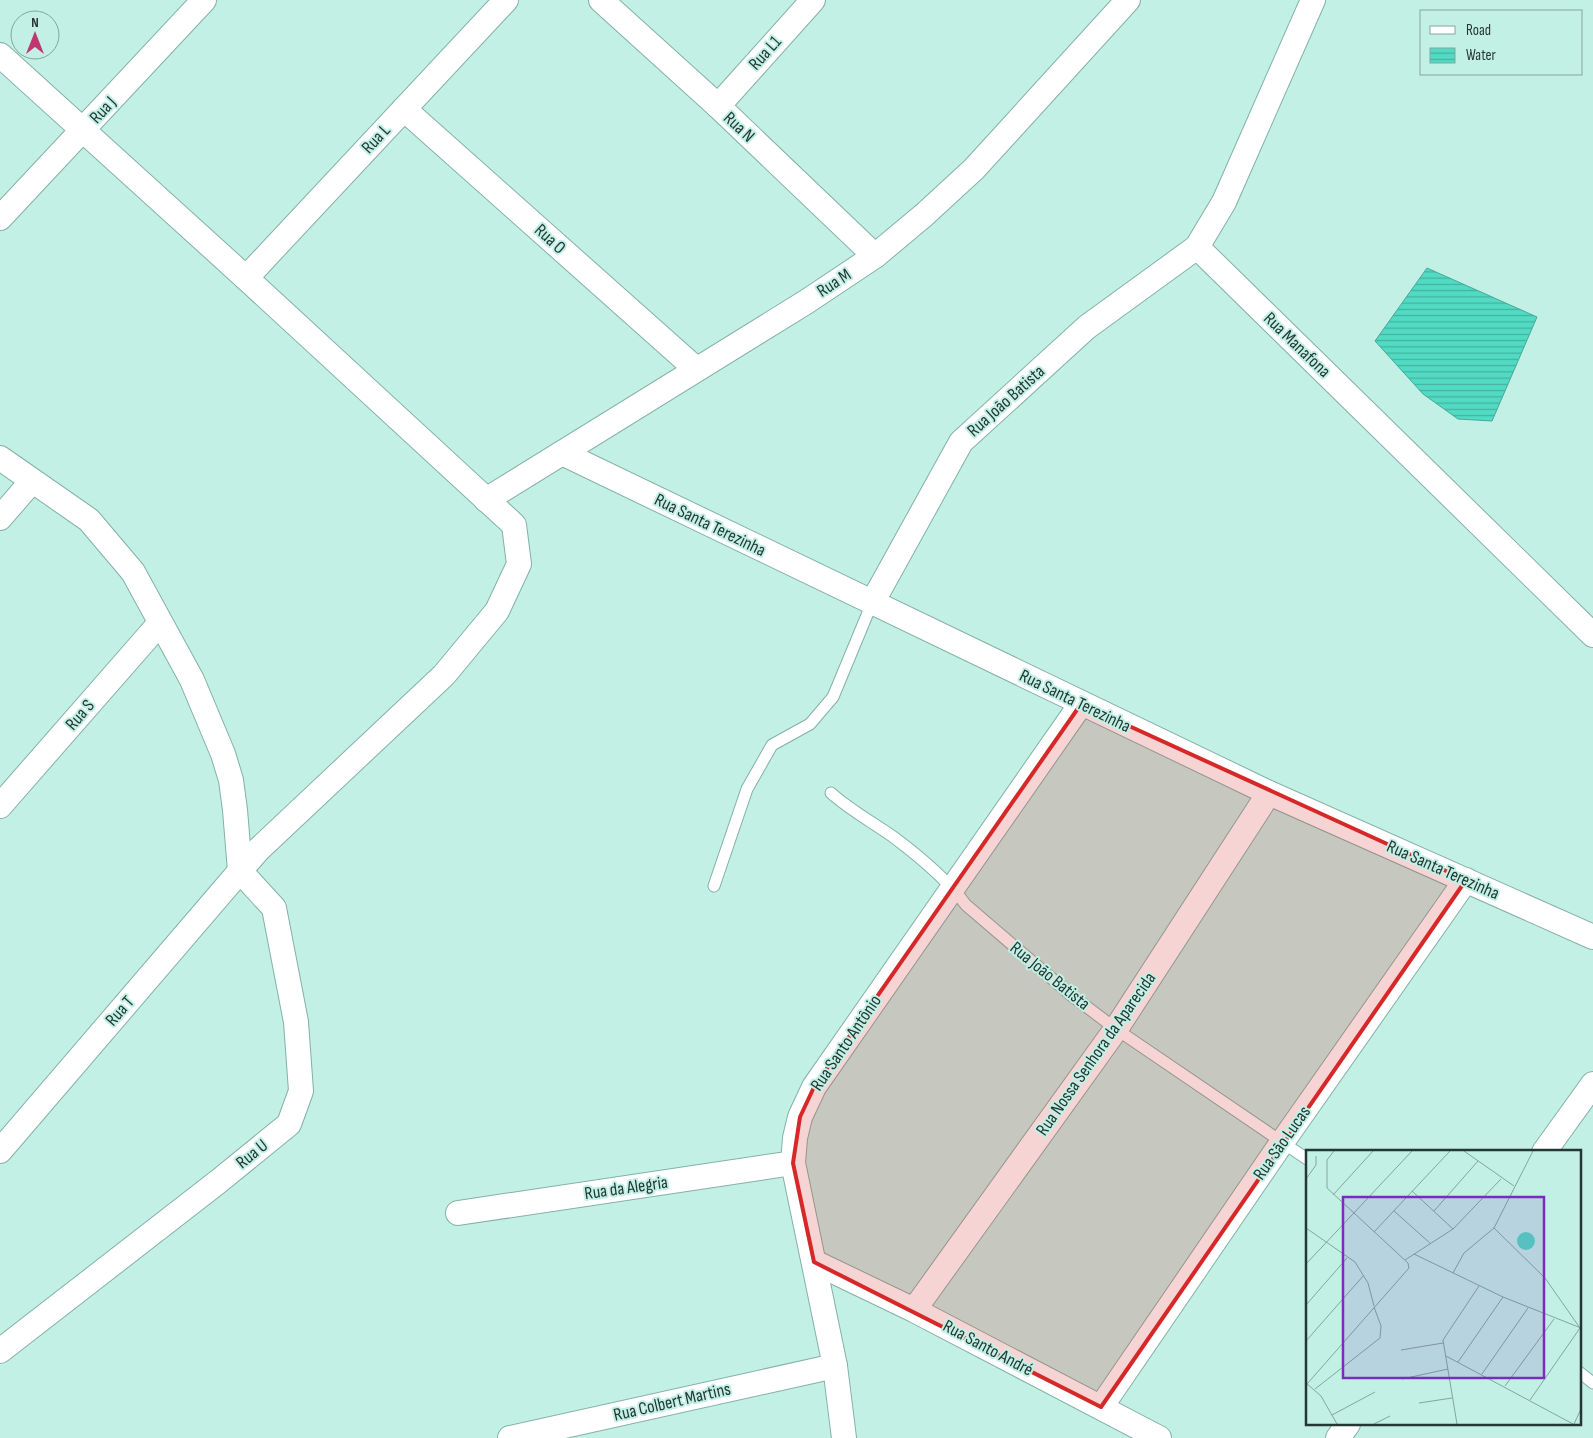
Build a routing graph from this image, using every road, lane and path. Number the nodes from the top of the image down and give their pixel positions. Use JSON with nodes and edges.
{"nodes":[{"id":1,"x":204,"y":0,"type":"edge"},
{"id":2,"x":506,"y":0,"type":"edge"},
{"id":3,"x":601,"y":0,"type":"edge"},
{"id":4,"x":813,"y":0,"type":"edge"},
{"id":5,"x":1128,"y":0,"type":"edge"},
{"id":6,"x":1313,"y":0,"type":"edge"},
{"id":7,"x":0,"y":55,"type":"edge"},
{"id":8,"x":718,"y":106,"type":"junction"},
{"id":9,"x":404,"y":109,"type":"junction"},
{"id":10,"x":84,"y":131,"type":"junction"},
{"id":11,"x":0,"y":218,"type":"edge"},
{"id":12,"x":1197,"y":248,"type":"junction"},
{"id":13,"x":875,"y":256,"type":"junction"},
{"id":14,"x":246,"y":278,"type":"junction"},
{"id":15,"x":696,"y":369,"type":"junction"},
{"id":16,"x":562,"y":453,"type":"junction"},
{"id":17,"x":0,"y":458,"type":"edge"},
{"id":18,"x":32,"y":482,"type":"junction"},
{"id":19,"x":486,"y":500,"type":"junction"},
{"id":20,"x":0,"y":518,"type":"edge"},
{"id":21,"x":872,"y":603,"type":"junction"},
{"id":22,"x":160,"y":623,"type":"junction"},
{"id":23,"x":1593,"y":635,"type":"edge"},
{"id":24,"x":1081,"y":704,"type":"junction"},
{"id":25,"x":832,"y":793,"type":"dead end"},
{"id":26,"x":1269,"y":793,"type":"junction"},
{"id":27,"x":0,"y":806,"type":"edge"},
{"id":28,"x":240,"y":870,"type":"junction"},
{"id":29,"x":1466,"y":880,"type":"junction"},
{"id":30,"x":714,"y":886,"type":"dead end"},
{"id":31,"x":954,"y":888,"type":"junction"},
{"id":32,"x":1593,"y":937,"type":"edge"},
{"id":33,"x":1116,"y":1030,"type":"junction"},
{"id":34,"x":1593,"y":1084,"type":"edge"},
{"id":35,"x":1283,"y":1141,"type":"junction"},
{"id":36,"x":1545,"y":1150,"type":"edge"},
{"id":37,"x":0,"y":1151,"type":"edge"},
{"id":38,"x":1306,"y":1158,"type":"edge"},
{"id":39,"x":793,"y":1163,"type":"junction"},
{"id":40,"x":458,"y":1213,"type":"dead end"},
{"id":41,"x":814,"y":1262,"type":"junction"},
{"id":42,"x":914,"y":1310,"type":"junction"},
{"id":43,"x":0,"y":1351,"type":"edge"},
{"id":44,"x":835,"y":1366,"type":"junction"},
{"id":45,"x":1580,"y":1373,"type":"edge"},
{"id":46,"x":1593,"y":1383,"type":"edge"},
{"id":47,"x":1101,"y":1407,"type":"junction"},
{"id":48,"x":1347,"y":1426,"type":"edge"},
{"id":49,"x":510,"y":1438,"type":"edge"},
{"id":50,"x":844,"y":1438,"type":"edge"},
{"id":51,"x":1159,"y":1438,"type":"edge"},
{"id":52,"x":1338,"y":1438,"type":"edge"}],
"edges":[{"from":1,"to":10,"type":"street","name":"Rua J"},
{"from":2,"to":9,"type":"street","name":"Rua L"},
{"from":3,"to":8,"type":"street","name":"Rua N"},
{"from":4,"to":8,"type":"street","name":"Rua L1"},
{"from":5,"to":13,"type":"street","name":"Rua M"},
{"from":6,"to":12,"type":"street"},
{"from":7,"to":10,"type":"street","name":"Rua T"},
{"from":8,"to":13,"type":"street","name":"Rua N"},
{"from":9,"to":14,"type":"street","name":"Rua L"},
{"from":9,"to":15,"type":"street","name":"Rua O"},
{"from":10,"to":11,"type":"street","name":"Rua J"},
{"from":10,"to":14,"type":"street","name":"Rua T"},
{"from":12,"to":21,"type":"street","name":"Rua João Batista"},
{"from":12,"to":23,"type":"street","name":"Rua Manafona"},
{"from":13,"to":15,"type":"street","name":"Rua M"},
{"from":14,"to":19,"type":"street","name":"Rua T"},
{"from":15,"to":16,"type":"street","name":"Rua M"},
{"from":16,"to":19,"type":"street","name":"Rua M"},
{"from":16,"to":21,"type":"street","name":"Rua Santa Terezinha"},
{"from":17,"to":18,"type":"street"},
{"from":18,"to":20,"type":"street"},
{"from":18,"to":22,"type":"street"},
{"from":19,"to":28,"type":"street","name":"Rua T"},
{"from":21,"to":24,"type":"street","name":"Rua Santa Terezinha"},
{"from":21,"to":30,"type":"lane"},
{"from":22,"to":27,"type":"street","name":"Rua S"},
{"from":22,"to":28,"type":"street"},
{"from":24,"to":26,"type":"street","name":"Rua Santa Terezinha"},
{"from":24,"to":31,"type":"street","name":"Rua Santo Antônio"},
{"from":25,"to":31,"type":"lane","name":"Rua João Batista"},
{"from":26,"to":29,"type":"street","name":"Rua Santa Terezinha"},
{"from":26,"to":33,"type":"street","name":"Rua Nossa Senhora da Aparecida"},
{"from":28,"to":37,"type":"street","name":"Rua T"},
{"from":28,"to":43,"type":"street","name":"Rua U"},
{"from":29,"to":32,"type":"street","name":"Rua Santa Terezinha"},
{"from":29,"to":35,"type":"street","name":"Rua São Lucas"},
{"from":31,"to":33,"type":"lane","name":"Rua João Batista"},
{"from":31,"to":39,"type":"street","name":"Rua Santo Antônio"},
{"from":33,"to":35,"type":"lane","name":"Rua João Batista"},
{"from":33,"to":42,"type":"street","name":"Rua Nossa Senhora da Aparecida"},
{"from":34,"to":36,"type":"street"},
{"from":35,"to":38,"type":"lane","name":"Rua João Batista"},
{"from":35,"to":47,"type":"street","name":"Rua São Lucas"},
{"from":39,"to":40,"type":"street","name":"Rua da Alegria"},
{"from":39,"to":41,"type":"street","name":"Rua Santo Antônio"},
{"from":41,"to":42,"type":"street","name":"Rua Santo André"},
{"from":41,"to":44,"type":"street","name":"Rua Santo Antônio"},
{"from":42,"to":47,"type":"street","name":"Rua Santo André"},
{"from":44,"to":49,"type":"street","name":"Rua Colbert Martins"},
{"from":44,"to":50,"type":"street","name":"Rua Santo Antônio"},
{"from":45,"to":46,"type":"lane"},
{"from":47,"to":51,"type":"street","name":"Rua Santo André"},
{"from":48,"to":52,"type":"street"}]}
